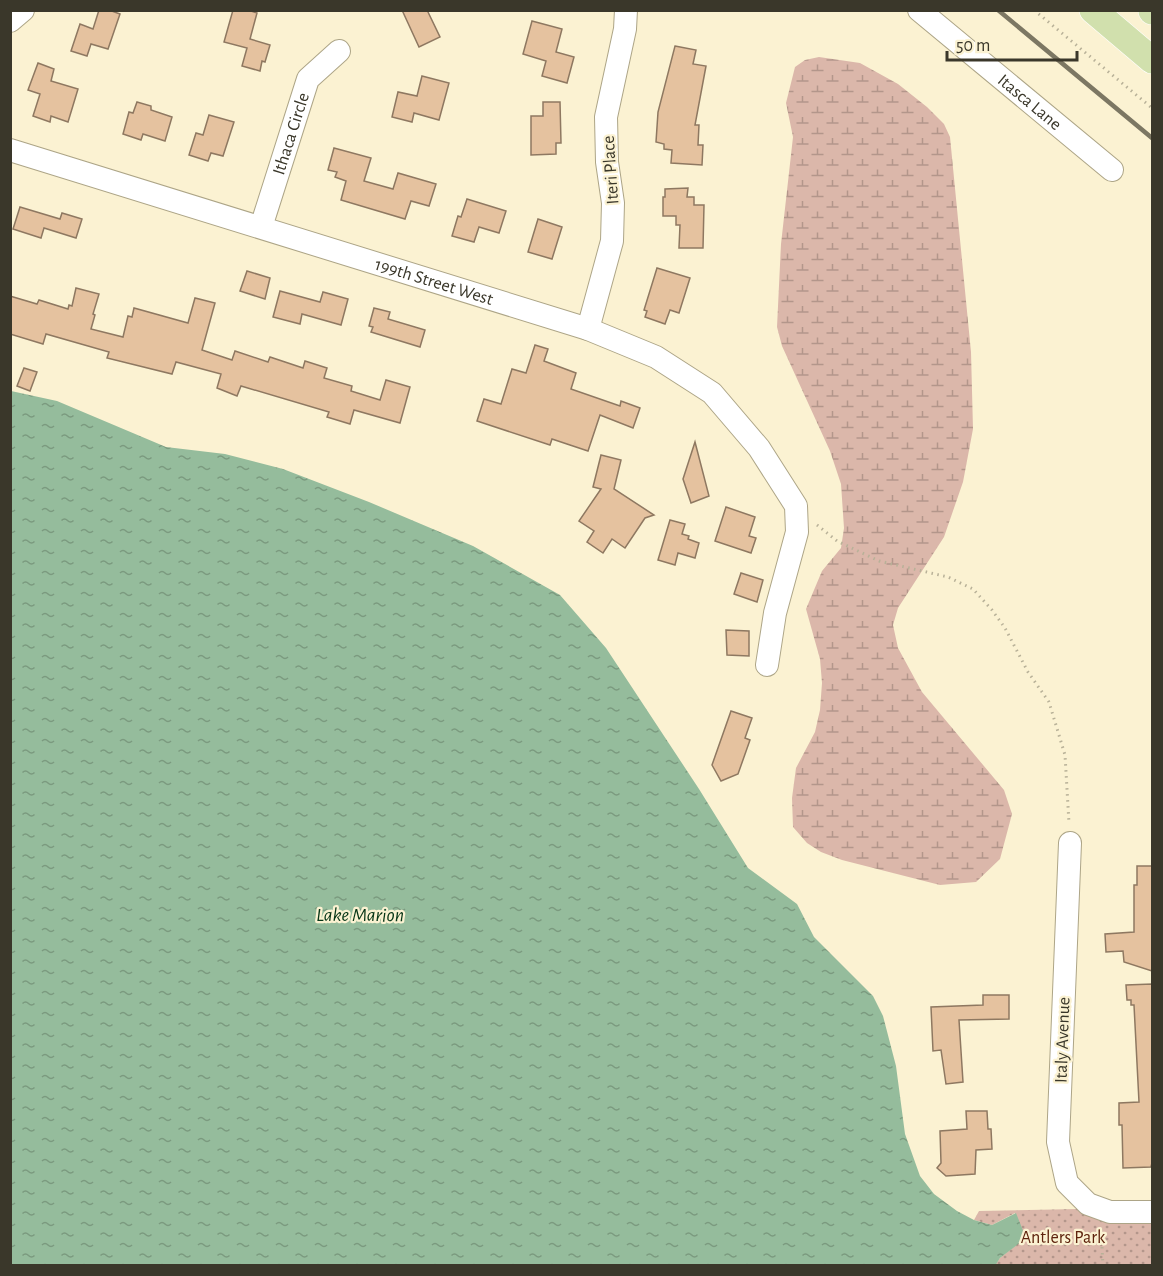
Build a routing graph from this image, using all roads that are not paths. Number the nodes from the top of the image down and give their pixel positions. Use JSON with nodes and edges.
{"nodes":[{"id":1,"x":23,"y":10,"type":"edge"},
{"id":2,"x":626,"y":10,"type":"edge"},
{"id":3,"x":919,"y":10,"type":"edge"},
{"id":4,"x":1093,"y":10,"type":"edge"},
{"id":5,"x":10,"y":21,"type":"edge"},
{"id":6,"x":339,"y":51,"type":"dead end"},
{"id":7,"x":1152,"y":60,"type":"edge"},
{"id":8,"x":10,"y":150,"type":"edge"},
{"id":9,"x":1113,"y":170,"type":"dead end"},
{"id":10,"x":261,"y":227,"type":"junction"},
{"id":11,"x":588,"y":329,"type":"junction"},
{"id":12,"x":767,"y":665,"type":"dead end"},
{"id":13,"x":1070,"y":843,"type":"road end"},
{"id":14,"x":1152,"y":1212,"type":"edge"}],
"edges":[{"from":1,"to":5,"type":"street"},
{"from":2,"to":11,"type":"street","name":"Iteri Place"},
{"from":3,"to":9,"type":"street","name":"Itasca Lane"},
{"from":4,"to":7,"type":"main road"},
{"from":6,"to":10,"type":"street","name":"Ithaca Circle"},
{"from":8,"to":10,"type":"street","name":"199th Street West"},
{"from":10,"to":11,"type":"street","name":"199th Street West"},
{"from":11,"to":12,"type":"street","name":"199th Street West"},
{"from":13,"to":14,"type":"street","name":"Italy Avenue"}]}
